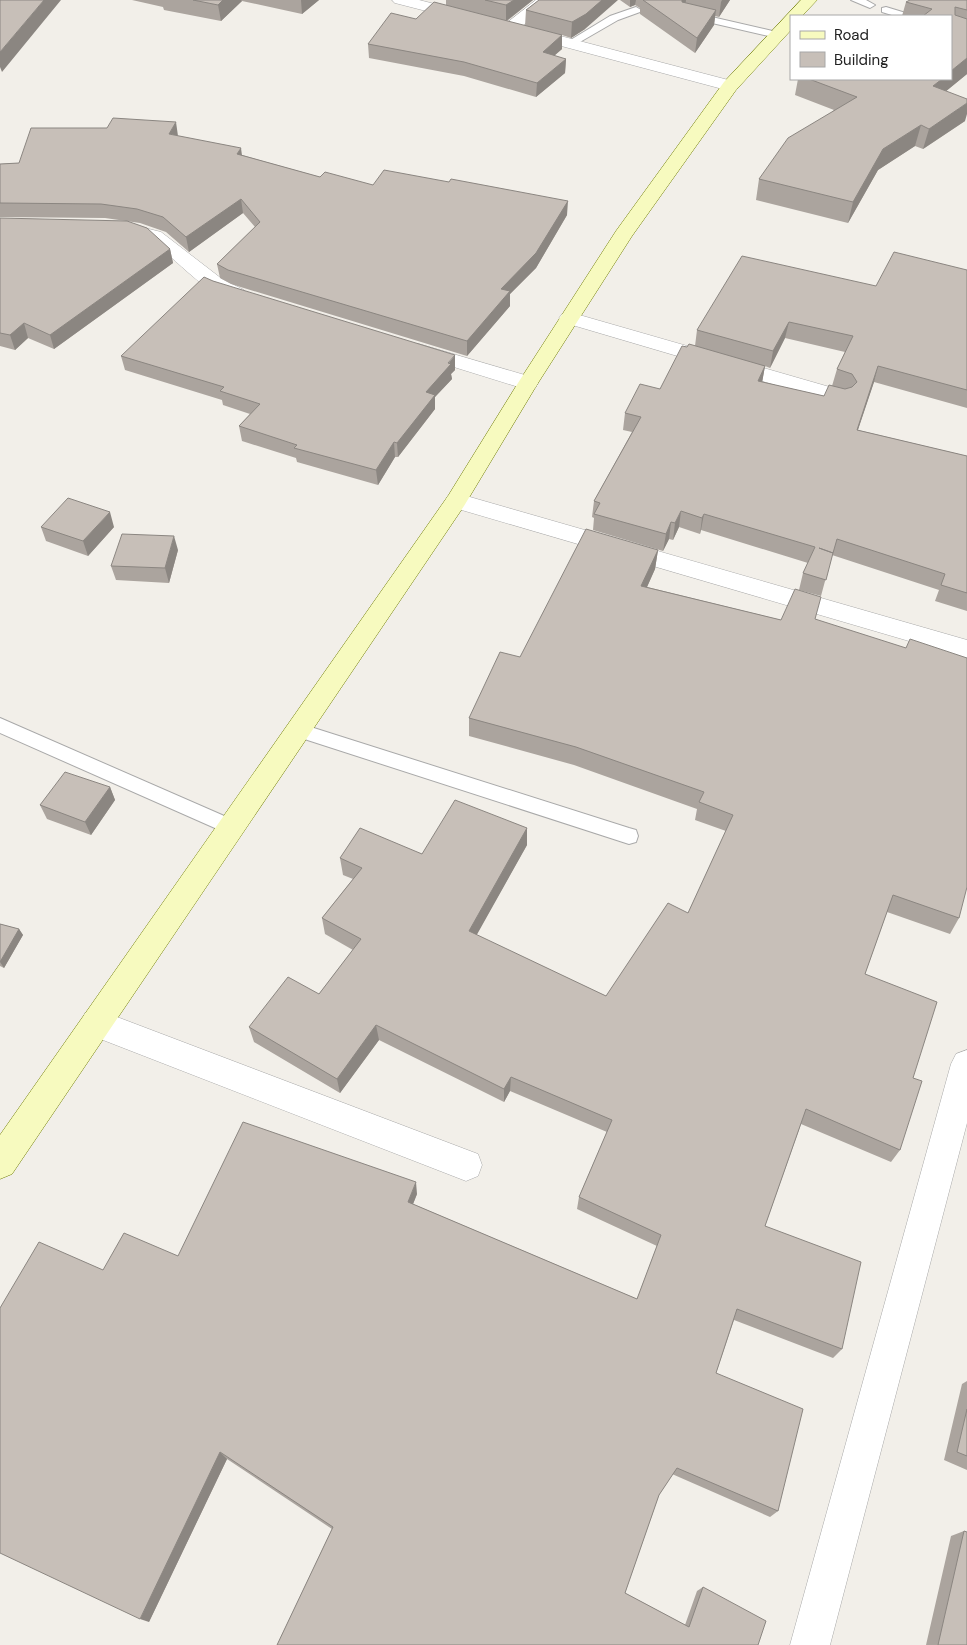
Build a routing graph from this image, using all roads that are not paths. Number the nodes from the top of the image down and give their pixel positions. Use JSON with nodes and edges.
{"nodes":[{"id":1,"x":400,"y":0,"type":"edge"},
{"id":2,"x":546,"y":0,"type":"edge"},
{"id":3,"x":809,"y":0,"type":"edge"},
{"id":4,"x":856,"y":0,"type":"edge"},
{"id":5,"x":870,"y":5,"type":"dead end"},
{"id":6,"x":636,"y":10,"type":"dead end"},
{"id":7,"x":886,"y":10,"type":"dead end"},
{"id":8,"x":685,"y":14,"type":"edge"},
{"id":9,"x":795,"y":15,"type":"edge"},
{"id":10,"x":898,"y":15,"type":"edge"},
{"id":11,"x":790,"y":21,"type":"edge"},
{"id":12,"x":510,"y":28,"type":"junction"},
{"id":13,"x":777,"y":35,"type":"junction"},
{"id":14,"x":569,"y":44,"type":"junction"},
{"id":15,"x":730,"y":86,"type":"junction"},
{"id":16,"x":105,"y":226,"type":"edge"},
{"id":17,"x":252,"y":299,"type":"edge"},
{"id":18,"x":569,"y":318,"type":"junction"},
{"id":19,"x":404,"y":345,"type":"edge"},
{"id":20,"x":528,"y":383,"type":"junction"},
{"id":21,"x":840,"y":396,"type":"edge"},
{"id":22,"x":456,"y":501,"type":"junction"},
{"id":23,"x":967,"y":649,"type":"edge"},
{"id":24,"x":0,"y":725,"type":"edge"},
{"id":25,"x":298,"y":730,"type":"junction"},
{"id":26,"x":231,"y":827,"type":"junction"},
{"id":27,"x":629,"y":836,"type":"dead end"},
{"id":28,"x":96,"y":1023,"type":"junction"},
{"id":29,"x":967,"y":1064,"type":"edge"},
{"id":30,"x":0,"y":1163,"type":"edge"},
{"id":31,"x":466,"y":1165,"type":"dead end"},
{"id":32,"x":810,"y":1645,"type":"edge"}],
"edges":[{"from":1,"to":12,"type":"street"},
{"from":2,"to":12,"type":"street"},
{"from":3,"to":9,"type":"main road"},
{"from":4,"to":5,"type":"lane"},
{"from":6,"to":14,"type":"lane"},
{"from":7,"to":10,"type":"lane"},
{"from":8,"to":13,"type":"lane"},
{"from":11,"to":13,"type":"main road"},
{"from":12,"to":14,"type":"street"},
{"from":13,"to":15,"type":"main road"},
{"from":14,"to":15,"type":"street"},
{"from":15,"to":18,"type":"main road"},
{"from":16,"to":17,"type":"street"},
{"from":18,"to":20,"type":"main road"},
{"from":18,"to":21,"type":"street"},
{"from":19,"to":20,"type":"street"},
{"from":20,"to":22,"type":"main road"},
{"from":22,"to":23,"type":"street"},
{"from":22,"to":25,"type":"main road"},
{"from":24,"to":26,"type":"lane"},
{"from":25,"to":26,"type":"main road"},
{"from":25,"to":27,"type":"lane"},
{"from":26,"to":28,"type":"main road"},
{"from":28,"to":30,"type":"main road"},
{"from":28,"to":31,"type":"street"},
{"from":29,"to":32,"type":"street"}]}
